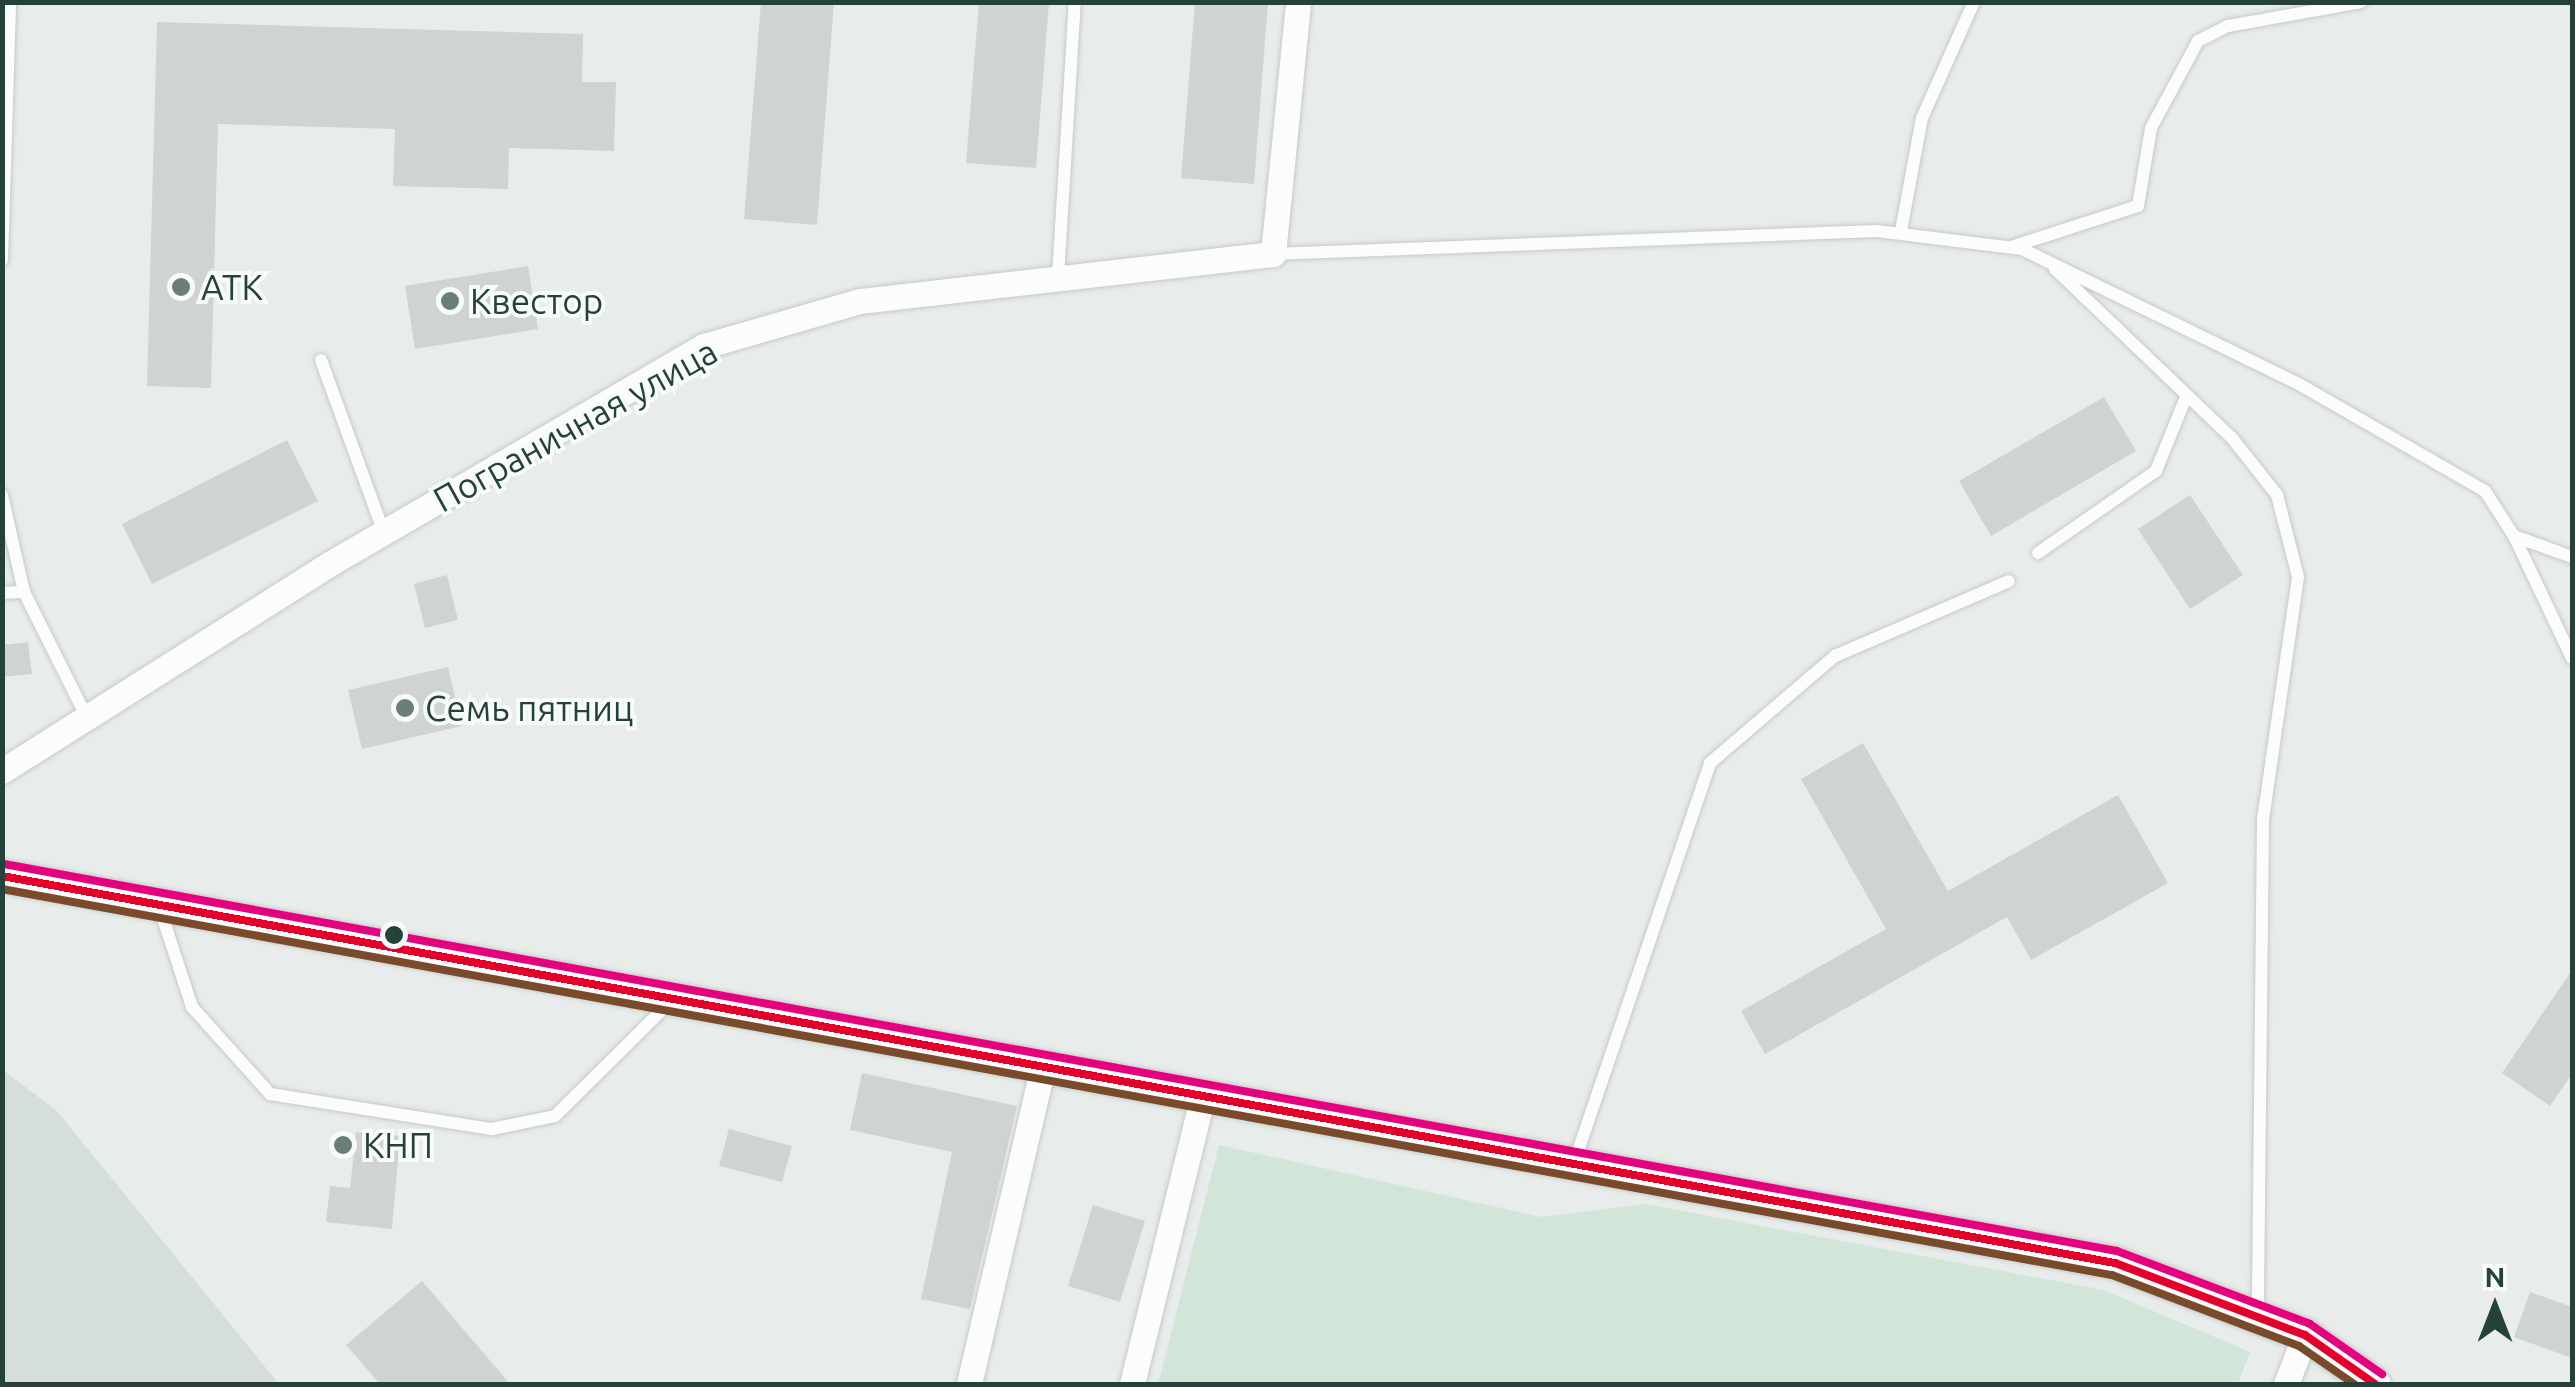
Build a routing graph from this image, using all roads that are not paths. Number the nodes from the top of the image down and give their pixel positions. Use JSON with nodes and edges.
{"nodes":[{"id":1,"x":10,"y":2,"type":"edge"},
{"id":2,"x":1075,"y":2,"type":"edge"},
{"id":3,"x":1298,"y":2,"type":"edge"},
{"id":4,"x":1974,"y":2,"type":"edge"},
{"id":5,"x":2361,"y":2,"type":"edge"},
{"id":6,"x":1902,"y":231,"type":"junction"},
{"id":7,"x":2011,"y":247,"type":"junction"},
{"id":8,"x":1274,"y":254,"type":"junction"},
{"id":9,"x":2,"y":260,"type":"edge"},
{"id":10,"x":2046,"y":260,"type":"junction"},
{"id":11,"x":1058,"y":277,"type":"junction"},
{"id":12,"x":321,"y":360,"type":"dead end"},
{"id":13,"x":2186,"y":397,"type":"junction"},
{"id":14,"x":2,"y":495,"type":"edge"},
{"id":15,"x":384,"y":533,"type":"junction"},
{"id":16,"x":2514,"y":536,"type":"junction"},
{"id":17,"x":2038,"y":553,"type":"dead end"},
{"id":18,"x":2572,"y":557,"type":"edge"},
{"id":19,"x":2009,"y":581,"type":"dead end"},
{"id":20,"x":2,"y":592,"type":"edge"},
{"id":21,"x":24,"y":592,"type":"junction"},
{"id":22,"x":2572,"y":658,"type":"edge"},
{"id":23,"x":86,"y":716,"type":"junction"},
{"id":24,"x":2,"y":771,"type":"edge"},
{"id":25,"x":2,"y":876,"type":"edge"},
{"id":26,"x":156,"y":899,"type":"junction"},
{"id":27,"x":672,"y":1000,"type":"junction"},
{"id":28,"x":1042,"y":1070,"type":"junction"},
{"id":29,"x":1202,"y":1100,"type":"junction"},
{"id":30,"x":1572,"y":1170,"type":"junction"},
{"id":31,"x":2258,"y":1314,"type":"junction"},
{"id":32,"x":2305,"y":1335,"type":"junction"},
{"id":33,"x":969,"y":1384,"type":"edge"},
{"id":34,"x":1132,"y":1384,"type":"edge"},
{"id":35,"x":2286,"y":1384,"type":"edge"},
{"id":36,"x":2375,"y":1384,"type":"edge"}],
"edges":[{"from":1,"to":9,"type":"lane"},
{"from":2,"to":11,"type":"lane"},
{"from":3,"to":8,"type":"street"},
{"from":4,"to":6,"type":"lane"},
{"from":5,"to":7,"type":"lane"},
{"from":6,"to":7,"type":"lane"},
{"from":6,"to":8,"type":"lane"},
{"from":7,"to":10,"type":"lane"},
{"from":8,"to":11,"type":"street","name":"Пограничная улица"},
{"from":10,"to":13,"type":"lane"},
{"from":10,"to":16,"type":"lane"},
{"from":11,"to":15,"type":"street","name":"Пограничная улица"},
{"from":12,"to":15,"type":"lane"},
{"from":13,"to":17,"type":"lane"},
{"from":13,"to":31,"type":"lane"},
{"from":14,"to":21,"type":"lane"},
{"from":15,"to":23,"type":"street","name":"Пограничная улица"},
{"from":16,"to":18,"type":"lane"},
{"from":16,"to":22,"type":"lane"},
{"from":19,"to":30,"type":"lane"},
{"from":20,"to":21,"type":"lane"},
{"from":21,"to":23,"type":"lane"},
{"from":23,"to":24,"type":"street","name":"Пограничная улица"},
{"from":25,"to":26,"type":"street"},
{"from":26,"to":27,"type":"street"},
{"from":26,"to":27,"type":"lane"},
{"from":27,"to":28,"type":"street"},
{"from":28,"to":29,"type":"street"},
{"from":28,"to":33,"type":"street"},
{"from":29,"to":30,"type":"street"},
{"from":29,"to":34,"type":"street"},
{"from":30,"to":31,"type":"street"},
{"from":31,"to":32,"type":"street"},
{"from":32,"to":35,"type":"street"},
{"from":32,"to":36,"type":"street"}]}
